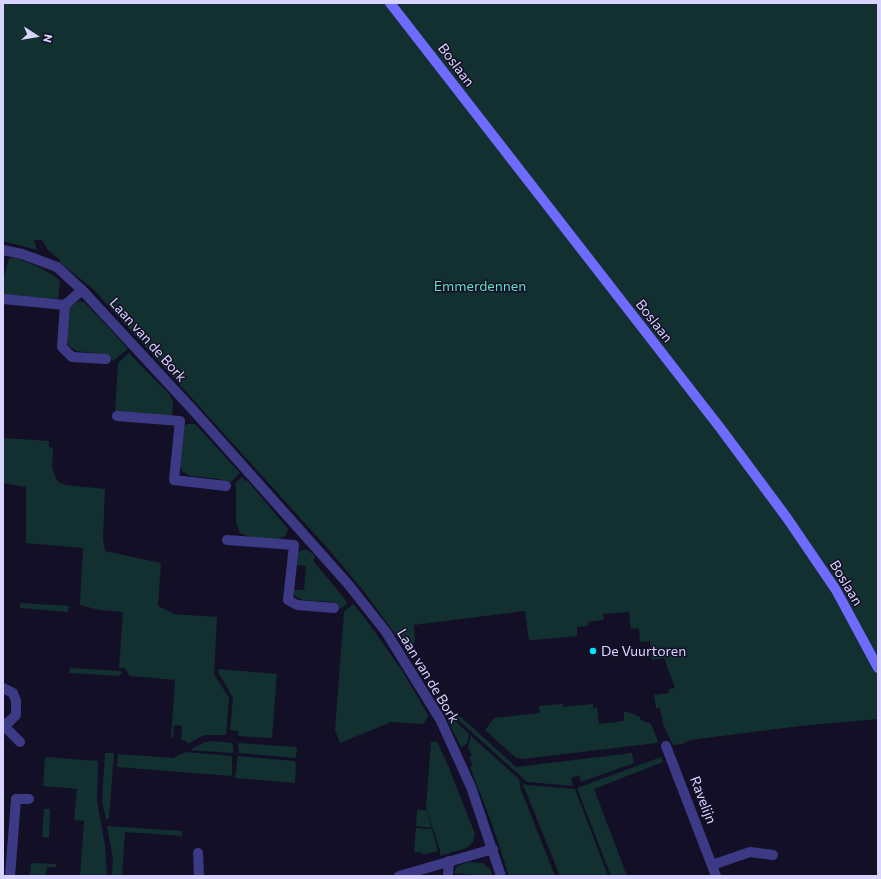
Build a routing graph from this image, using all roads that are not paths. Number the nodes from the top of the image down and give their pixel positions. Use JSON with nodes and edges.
{"nodes":[{"id":1,"x":390,"y":3,"type":"edge"},
{"id":2,"x":3,"y":250,"type":"edge"},
{"id":3,"x":82,"y":290,"type":"junction"},
{"id":4,"x":3,"y":300,"type":"edge"},
{"id":5,"x":65,"y":305,"type":"junction"},
{"id":6,"x":106,"y":359,"type":"dead end"},
{"id":7,"x":193,"y":410,"type":"junction"},
{"id":8,"x":117,"y":416,"type":"dead end"},
{"id":9,"x":180,"y":421,"type":"junction"},
{"id":10,"x":226,"y":486,"type":"dead end"},
{"id":11,"x":306,"y":536,"type":"junction"},
{"id":12,"x":227,"y":540,"type":"dead end"},
{"id":13,"x":294,"y":545,"type":"junction"},
{"id":14,"x":334,"y":608,"type":"dead end"},
{"id":15,"x":878,"y":668,"type":"edge"},
{"id":16,"x":3,"y":688,"type":"edge"},
{"id":17,"x":3,"y":725,"type":"edge"},
{"id":18,"x":20,"y":742,"type":"dead end"},
{"id":19,"x":666,"y":746,"type":"dead end"},
{"id":20,"x":28,"y":799,"type":"dead end"},
{"id":21,"x":494,"y":849,"type":"junction"},
{"id":22,"x":198,"y":853,"type":"dead end"},
{"id":23,"x":773,"y":855,"type":"dead end"},
{"id":24,"x":449,"y":861,"type":"junction"},
{"id":25,"x":712,"y":865,"type":"junction"},
{"id":26,"x":10,"y":876,"type":"edge"},
{"id":27,"x":199,"y":876,"type":"edge"},
{"id":28,"x":399,"y":876,"type":"edge"},
{"id":29,"x":448,"y":876,"type":"edge"},
{"id":30,"x":501,"y":876,"type":"edge"},
{"id":31,"x":716,"y":876,"type":"edge"}],
"edges":[{"from":1,"to":15,"type":"main road","name":"Boslaan"},
{"from":2,"to":3,"type":"street","name":"Laan van de Bork"},
{"from":3,"to":5,"type":"street"},
{"from":3,"to":7,"type":"street","name":"Laan van de Bork"},
{"from":4,"to":5,"type":"street"},
{"from":5,"to":6,"type":"street"},
{"from":7,"to":9,"type":"street"},
{"from":7,"to":11,"type":"street","name":"Laan van de Bork"},
{"from":8,"to":9,"type":"street"},
{"from":9,"to":10,"type":"street"},
{"from":11,"to":13,"type":"street"},
{"from":11,"to":21,"type":"street","name":"Laan van de Bork"},
{"from":12,"to":13,"type":"street"},
{"from":13,"to":14,"type":"street"},
{"from":16,"to":17,"type":"street"},
{"from":17,"to":18,"type":"street"},
{"from":19,"to":25,"type":"street","name":"Ravelijn"},
{"from":20,"to":26,"type":"street"},
{"from":21,"to":24,"type":"street"},
{"from":21,"to":30,"type":"street","name":"Laan van de Bork"},
{"from":22,"to":27,"type":"street"},
{"from":23,"to":25,"type":"street"},
{"from":24,"to":28,"type":"street"},
{"from":24,"to":29,"type":"street"},
{"from":25,"to":31,"type":"street","name":"Ravelijn"}]}
